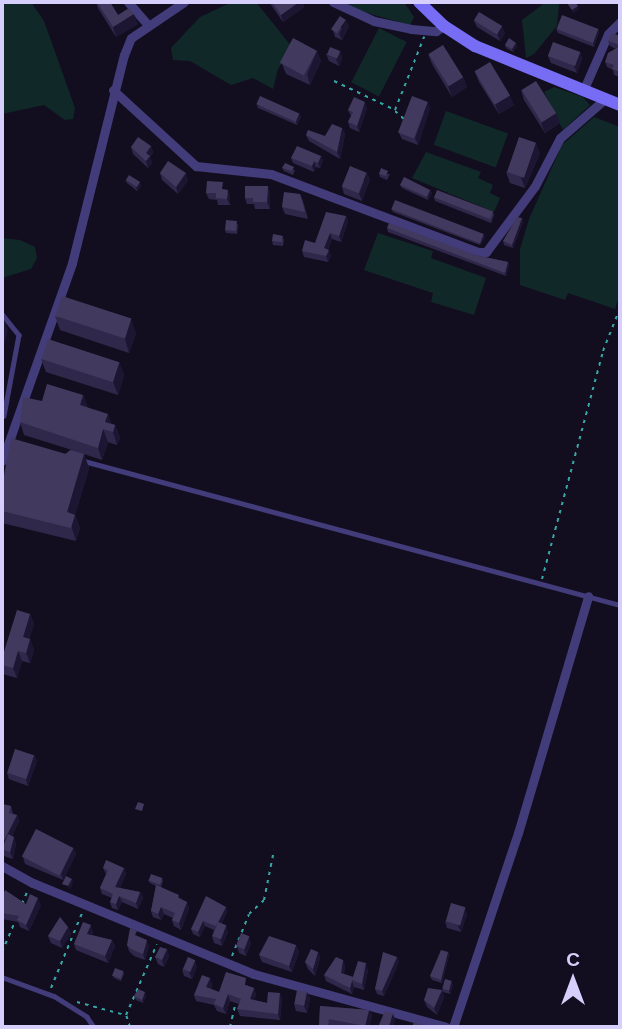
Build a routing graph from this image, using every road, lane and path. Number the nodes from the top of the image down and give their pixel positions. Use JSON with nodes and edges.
{"nodes":[{"id":1,"x":128,"y":2,"type":"edge"},
{"id":2,"x":184,"y":2,"type":"edge"},
{"id":3,"x":332,"y":2,"type":"edge"},
{"id":4,"x":419,"y":2,"type":"edge"},
{"id":5,"x":620,"y":22,"type":"edge"},
{"id":6,"x":148,"y":25,"type":"junction"},
{"id":7,"x":444,"y":26,"type":"junction"},
{"id":8,"x":427,"y":30,"type":"junction"},
{"id":9,"x":334,"y":81,"type":"dead end"},
{"id":10,"x":113,"y":90,"type":"junction"},
{"id":11,"x":583,"y":91,"type":"junction"},
{"id":12,"x":605,"y":99,"type":"junction"},
{"id":13,"x":620,"y":105,"type":"edge"},
{"id":14,"x":395,"y":110,"type":"junction"},
{"id":15,"x":405,"y":119,"type":"edge"},
{"id":16,"x":620,"y":308,"type":"edge"},
{"id":17,"x":2,"y":314,"type":"edge"},
{"id":18,"x":3,"y":416,"type":"edge"},
{"id":19,"x":18,"y":421,"type":"junction"},
{"id":20,"x":12,"y":438,"type":"junction"},
{"id":21,"x":25,"y":442,"type":"edge"},
{"id":22,"x":2,"y":458,"type":"edge"},
{"id":23,"x":76,"y":459,"type":"edge"},
{"id":24,"x":541,"y":583,"type":"junction"},
{"id":25,"x":588,"y":596,"type":"junction"},
{"id":26,"x":620,"y":605,"type":"edge"},
{"id":27,"x":274,"y":850,"type":"dead end"},
{"id":28,"x":2,"y":866,"type":"edge"},
{"id":29,"x":32,"y":883,"type":"junction"},
{"id":30,"x":85,"y":905,"type":"junction"},
{"id":31,"x":21,"y":907,"type":"edge"},
{"id":32,"x":16,"y":919,"type":"edge"},
{"id":33,"x":160,"y":936,"type":"junction"},
{"id":34,"x":2,"y":952,"type":"edge"},
{"id":35,"x":229,"y":964,"type":"junction"},
{"id":36,"x":2,"y":977,"type":"edge"},
{"id":37,"x":237,"y":993,"type":"edge"},
{"id":38,"x":51,"y":995,"type":"junction"},
{"id":39,"x":126,"y":1015,"type":"junction"},
{"id":40,"x":94,"y":1027,"type":"edge"},
{"id":41,"x":130,"y":1027,"type":"edge"},
{"id":42,"x":230,"y":1027,"type":"edge"},
{"id":43,"x":446,"y":1027,"type":"edge"},
{"id":44,"x":453,"y":1027,"type":"edge"}],
"edges":[{"from":1,"to":6,"type":"street"},
{"from":2,"to":6,"type":"street"},
{"from":3,"to":8,"type":"street"},
{"from":4,"to":7,"type":"street"},
{"from":5,"to":11,"type":"street"},
{"from":6,"to":10,"type":"street"},
{"from":7,"to":8,"type":"street"},
{"from":7,"to":11,"type":"street"},
{"from":8,"to":14,"type":"path"},
{"from":9,"to":14,"type":"path"},
{"from":10,"to":12,"type":"street"},
{"from":10,"to":19,"type":"street"},
{"from":11,"to":12,"type":"street"},
{"from":12,"to":13,"type":"street"},
{"from":14,"to":15,"type":"path"},
{"from":16,"to":24,"type":"path"},
{"from":17,"to":18,"type":"lane"},
{"from":18,"to":19,"type":"lane"},
{"from":19,"to":20,"type":"street"},
{"from":20,"to":21,"type":"lane"},
{"from":20,"to":22,"type":"street"},
{"from":23,"to":24,"type":"lane"},
{"from":24,"to":25,"type":"lane"},
{"from":25,"to":26,"type":"lane"},
{"from":25,"to":44,"type":"street"},
{"from":27,"to":35,"type":"path"},
{"from":28,"to":29,"type":"street"},
{"from":29,"to":30,"type":"street"},
{"from":29,"to":31,"type":"path"},
{"from":30,"to":33,"type":"street"},
{"from":30,"to":38,"type":"path"},
{"from":32,"to":34,"type":"path"},
{"from":33,"to":35,"type":"street"},
{"from":33,"to":39,"type":"path"},
{"from":35,"to":43,"type":"street"},
{"from":36,"to":38,"type":"lane"},
{"from":37,"to":42,"type":"path"},
{"from":38,"to":39,"type":"path"},
{"from":38,"to":40,"type":"lane"},
{"from":39,"to":41,"type":"path"}]}
